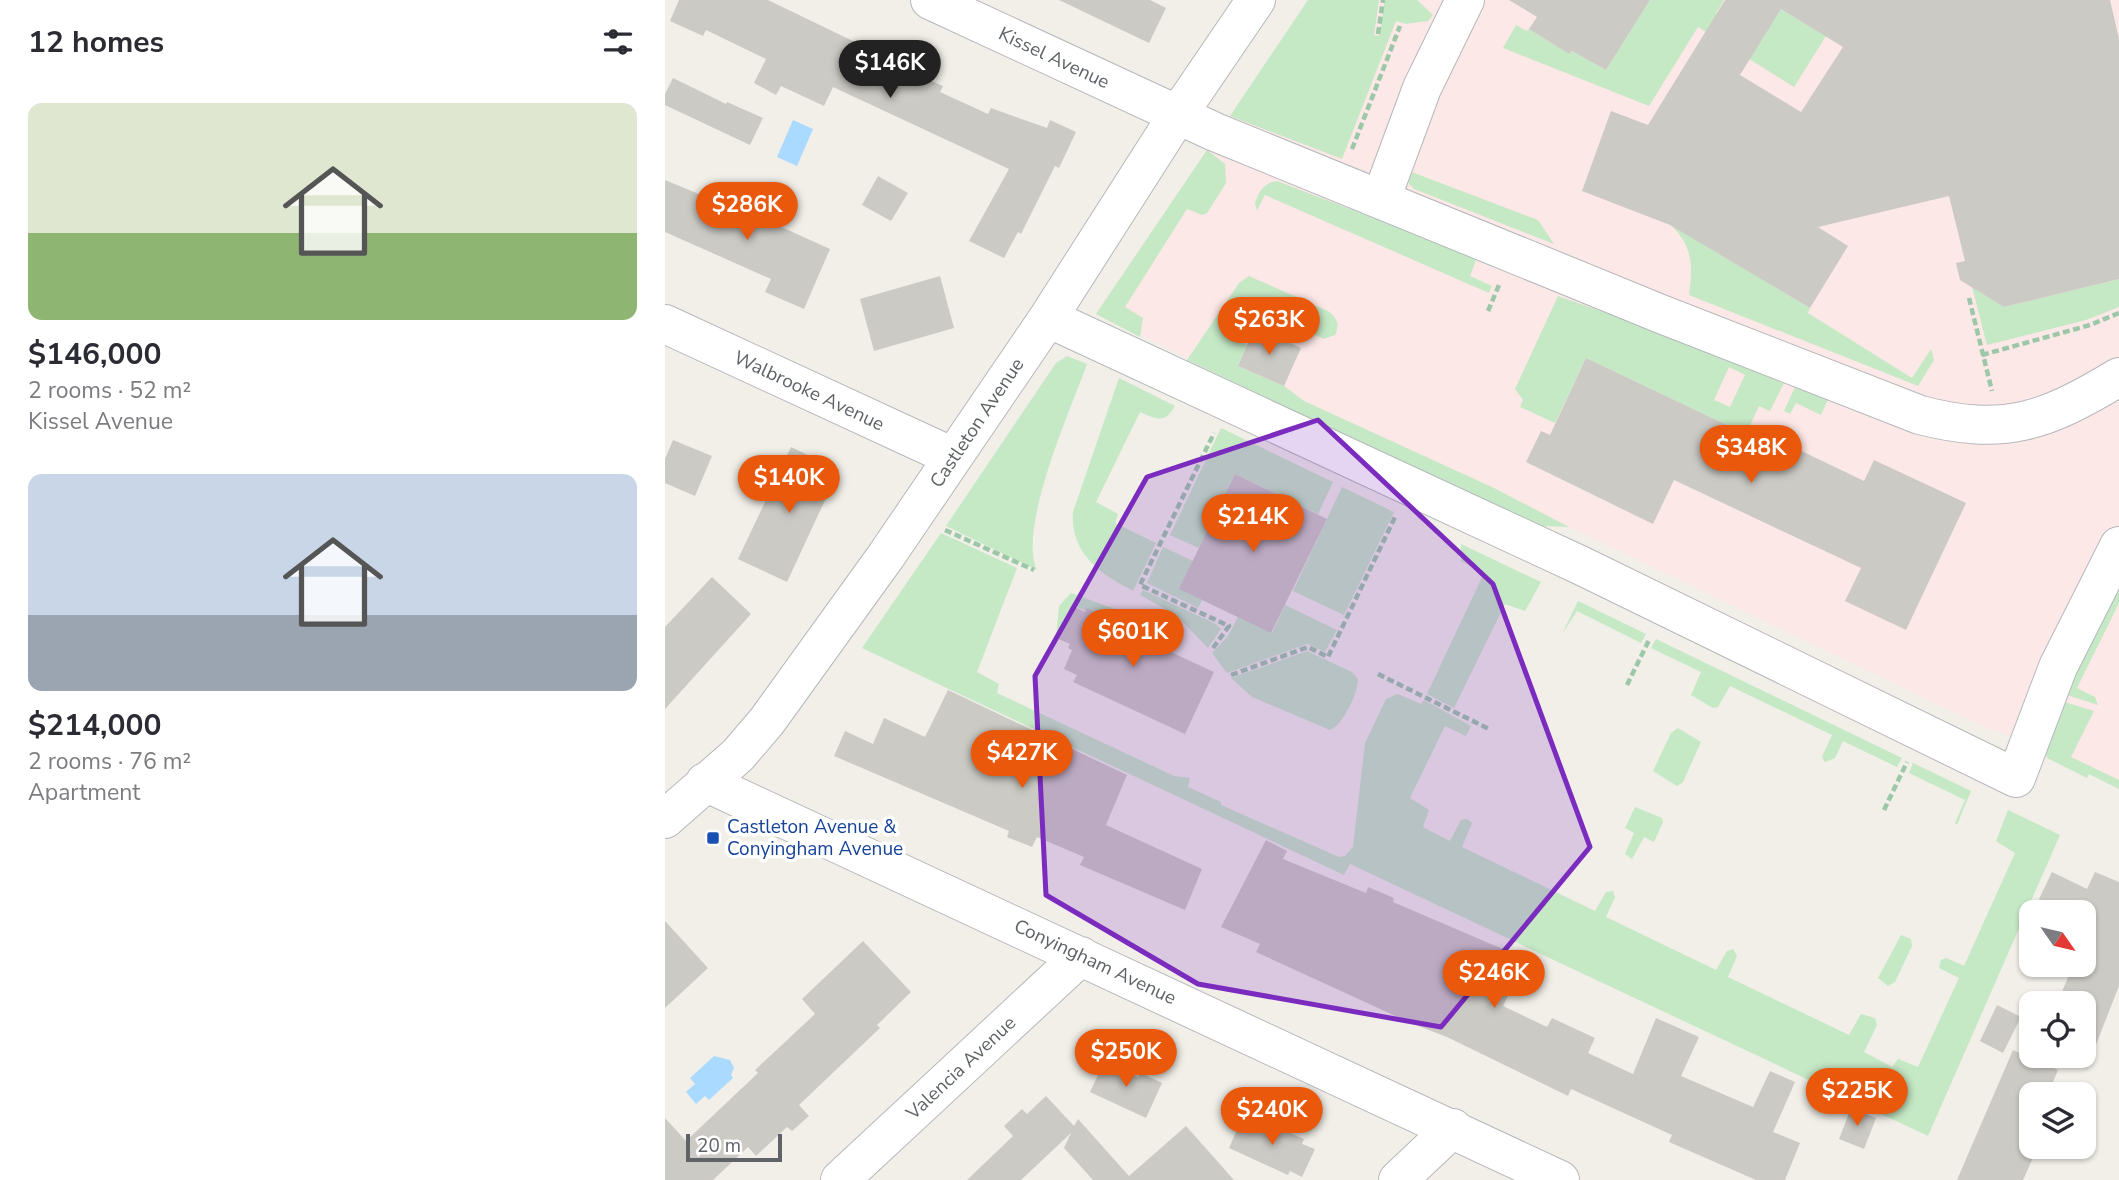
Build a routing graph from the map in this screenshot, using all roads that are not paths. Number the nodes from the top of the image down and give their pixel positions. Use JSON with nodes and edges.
{"nodes":[{"id":1,"x":930,"y":0,"type":"edge"},
{"id":2,"x":1256,"y":0,"type":"edge"},
{"id":3,"x":1465,"y":0,"type":"edge"},
{"id":4,"x":1177,"y":116,"type":"junction"},
{"id":5,"x":1381,"y":199,"type":"junction"},
{"id":6,"x":1048,"y":318,"type":"junction"},
{"id":7,"x":665,"y":324,"type":"edge"},
{"id":8,"x":2119,"y":377,"type":"edge"},
{"id":9,"x":954,"y":457,"type":"junction"},
{"id":10,"x":2119,"y":546,"type":"edge"},
{"id":11,"x":705,"y":782,"type":"junction"},
{"id":12,"x":665,"y":819,"type":"edge"},
{"id":13,"x":1081,"y":956,"type":"junction"},
{"id":14,"x":1453,"y":1128,"type":"junction"},
{"id":15,"x":840,"y":1180,"type":"edge"},
{"id":16,"x":1398,"y":1180,"type":"edge"},
{"id":17,"x":1560,"y":1180,"type":"edge"}],
"edges":[{"from":1,"to":4,"type":"street","name":"Kissel Avenue"},
{"from":2,"to":4,"type":"street","name":"Castleton Avenue"},
{"from":3,"to":5,"type":"street"},
{"from":4,"to":5,"type":"street","name":"Kissel Avenue"},
{"from":4,"to":6,"type":"street","name":"Castleton Avenue"},
{"from":5,"to":8,"type":"street","name":"Kissel Avenue"},
{"from":6,"to":9,"type":"street","name":"Castleton Avenue"},
{"from":6,"to":10,"type":"street"},
{"from":7,"to":9,"type":"street","name":"Walbrooke Avenue"},
{"from":9,"to":11,"type":"street","name":"Castleton Avenue"},
{"from":11,"to":12,"type":"street","name":"Castleton Avenue"},
{"from":11,"to":13,"type":"street","name":"Conyingham Avenue"},
{"from":13,"to":14,"type":"street","name":"Conyingham Avenue"},
{"from":13,"to":15,"type":"street","name":"Valencia Avenue"},
{"from":14,"to":16,"type":"street"},
{"from":14,"to":17,"type":"street","name":"Conyingham Avenue"}]}
